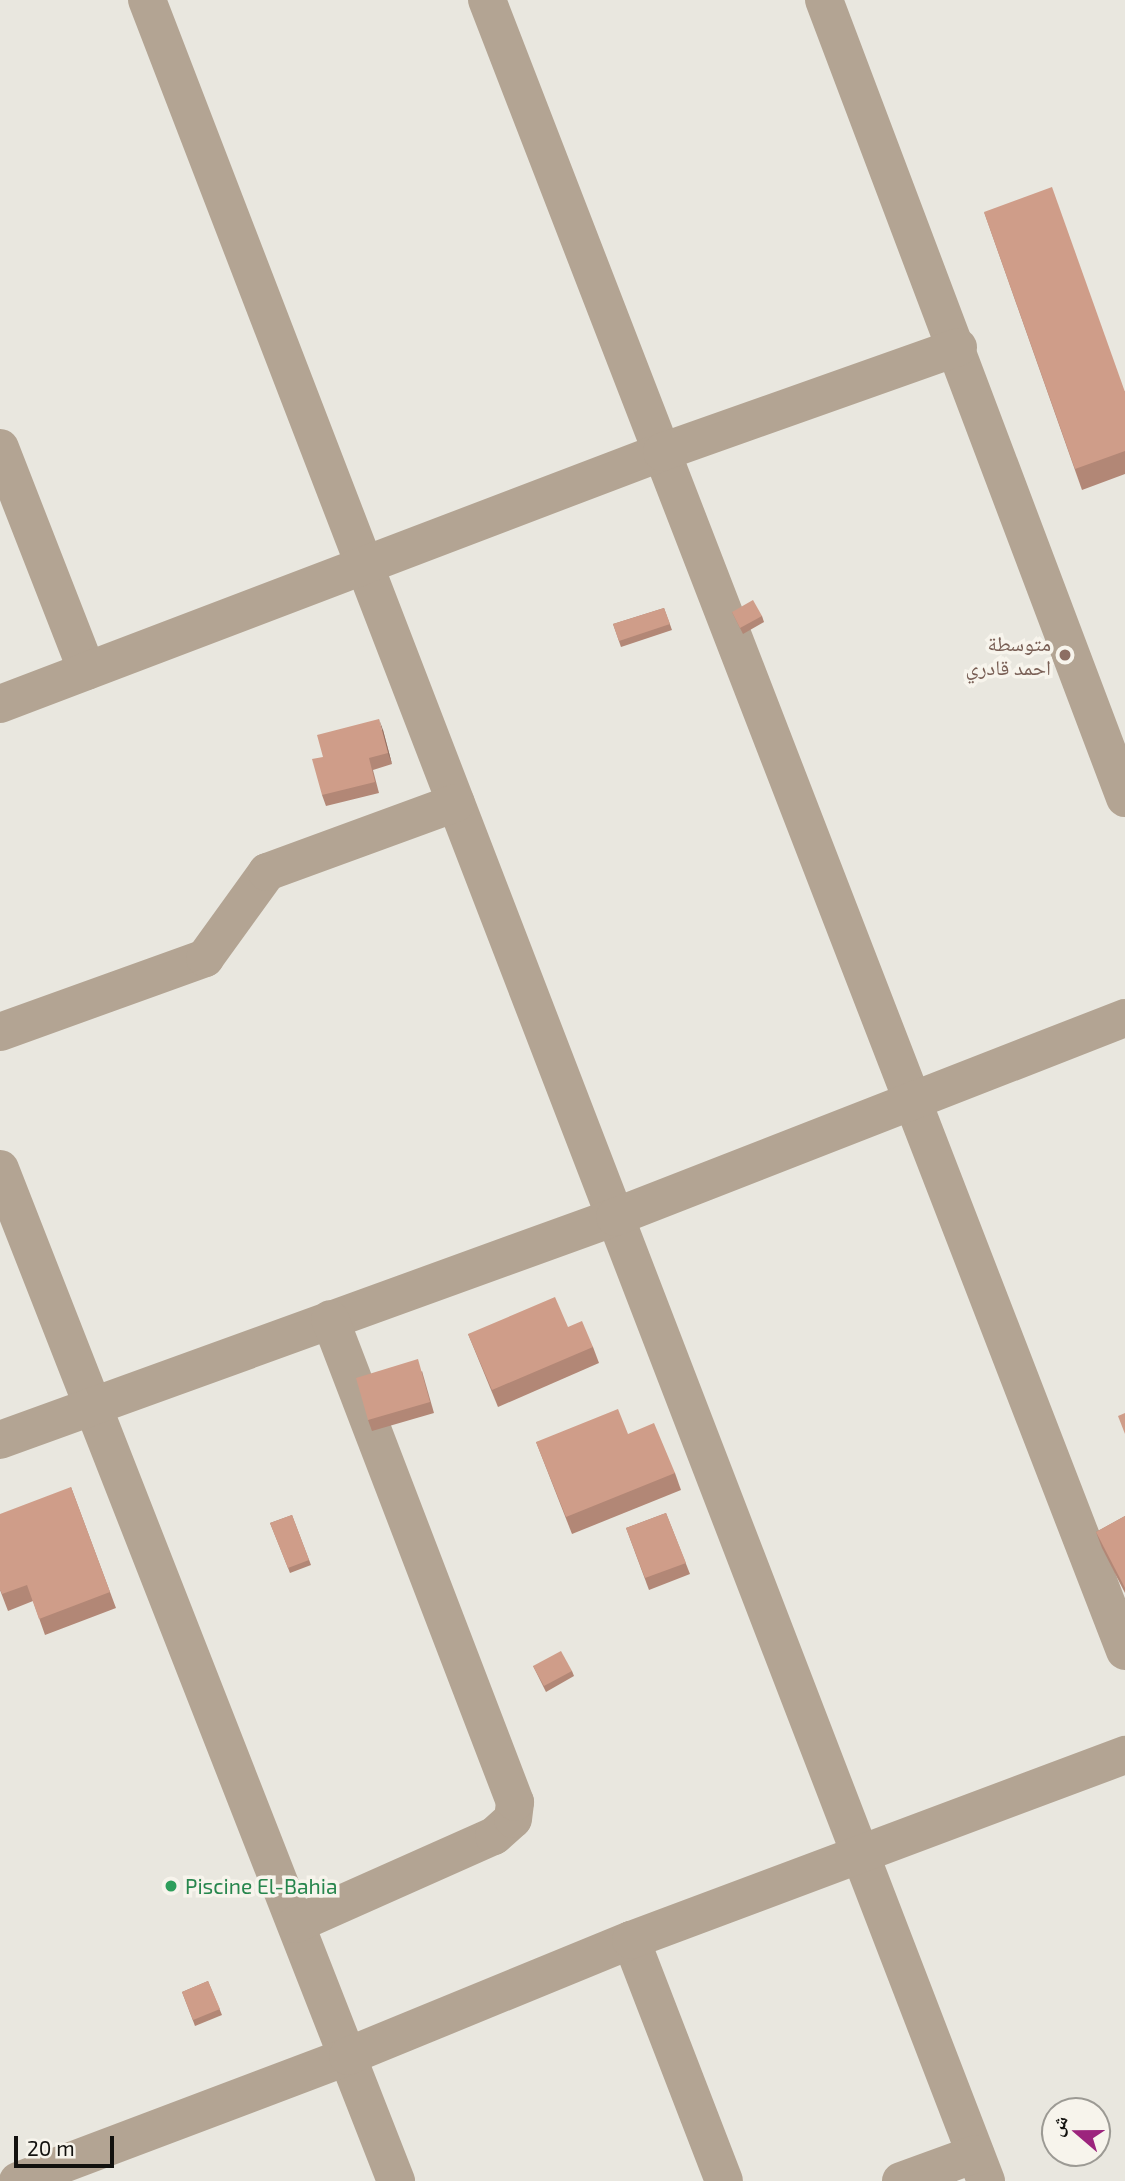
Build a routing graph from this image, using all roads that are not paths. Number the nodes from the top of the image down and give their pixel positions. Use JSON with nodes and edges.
{"nodes":[{"id":1,"x":147,"y":0,"type":"edge"},
{"id":2,"x":487,"y":0,"type":"edge"},
{"id":3,"x":824,"y":0,"type":"edge"},
{"id":4,"x":958,"y":347,"type":"junction"},
{"id":5,"x":0,"y":448,"type":"edge"},
{"id":6,"x":662,"y":452,"type":"junction"},
{"id":7,"x":364,"y":565,"type":"junction"},
{"id":8,"x":87,"y":671,"type":"junction"},
{"id":9,"x":0,"y":704,"type":"edge"},
{"id":10,"x":1125,"y":798,"type":"edge"},
{"id":11,"x":456,"y":803,"type":"junction"},
{"id":12,"x":1125,"y":1018,"type":"edge"},
{"id":13,"x":0,"y":1032,"type":"edge"},
{"id":14,"x":913,"y":1103,"type":"junction"},
{"id":15,"x":0,"y":1169,"type":"edge"},
{"id":16,"x":615,"y":1217,"type":"junction"},
{"id":17,"x":330,"y":1319,"type":"junction"},
{"id":18,"x":92,"y":1404,"type":"junction"},
{"id":19,"x":0,"y":1440,"type":"edge"},
{"id":20,"x":1125,"y":1651,"type":"edge"},
{"id":21,"x":1125,"y":1755,"type":"edge"},
{"id":22,"x":863,"y":1853,"type":"junction"},
{"id":23,"x":296,"y":1924,"type":"junction"},
{"id":24,"x":631,"y":1941,"type":"junction"},
{"id":25,"x":348,"y":2056,"type":"junction"},
{"id":26,"x":980,"y":2167,"type":"edge"},
{"id":27,"x":18,"y":2181,"type":"edge"},
{"id":28,"x":396,"y":2181,"type":"edge"},
{"id":29,"x":724,"y":2181,"type":"edge"},
{"id":30,"x":901,"y":2181,"type":"edge"}],
"edges":[{"from":1,"to":7,"type":"street"},
{"from":2,"to":6,"type":"street"},
{"from":3,"to":4,"type":"street"},
{"from":4,"to":6,"type":"street"},
{"from":4,"to":10,"type":"street"},
{"from":5,"to":8,"type":"street"},
{"from":6,"to":7,"type":"street"},
{"from":6,"to":14,"type":"street"},
{"from":7,"to":8,"type":"street"},
{"from":7,"to":11,"type":"street"},
{"from":8,"to":9,"type":"street"},
{"from":11,"to":13,"type":"street"},
{"from":11,"to":16,"type":"street"},
{"from":12,"to":14,"type":"street"},
{"from":14,"to":16,"type":"street"},
{"from":14,"to":20,"type":"street"},
{"from":15,"to":18,"type":"street"},
{"from":16,"to":17,"type":"street"},
{"from":16,"to":22,"type":"street"},
{"from":17,"to":18,"type":"street"},
{"from":17,"to":23,"type":"street"},
{"from":18,"to":19,"type":"street"},
{"from":18,"to":23,"type":"street"},
{"from":21,"to":22,"type":"street"},
{"from":22,"to":24,"type":"street"},
{"from":22,"to":26,"type":"street"},
{"from":23,"to":25,"type":"street"},
{"from":24,"to":25,"type":"street"},
{"from":24,"to":29,"type":"street"},
{"from":25,"to":27,"type":"street"},
{"from":25,"to":28,"type":"street"},
{"from":26,"to":30,"type":"street"}]}
